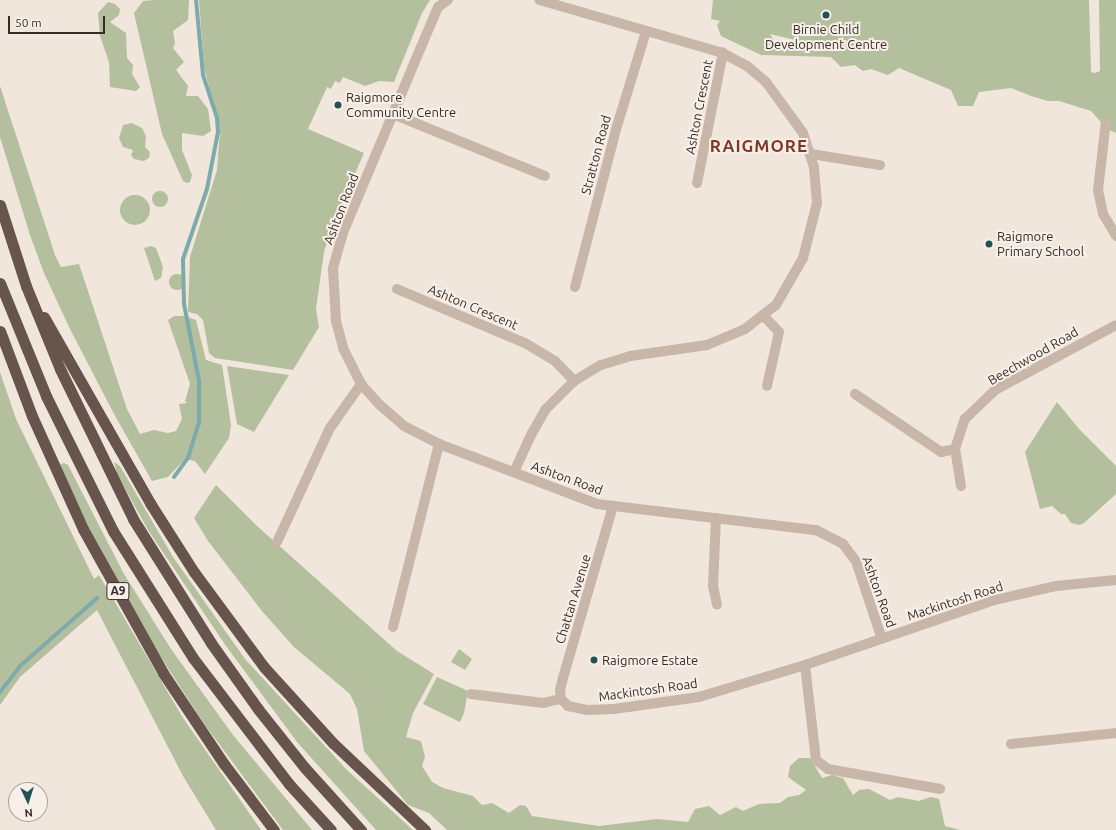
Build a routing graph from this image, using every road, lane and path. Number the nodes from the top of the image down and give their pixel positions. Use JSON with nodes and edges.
{"nodes":[{"id":1,"x":448,"y":0,"type":"edge"},
{"id":2,"x":540,"y":0,"type":"edge"},
{"id":3,"x":646,"y":32,"type":"junction"},
{"id":4,"x":723,"y":54,"type":"junction"},
{"id":5,"x":393,"y":114,"type":"junction"},
{"id":6,"x":1106,"y":121,"type":"dead end"},
{"id":7,"x":812,"y":154,"type":"junction"},
{"id":8,"x":880,"y":165,"type":"dead end"},
{"id":9,"x":545,"y":176,"type":"dead end"},
{"id":10,"x":697,"y":182,"type":"dead end"},
{"id":11,"x":0,"y":205,"type":"edge"},
{"id":12,"x":1116,"y":236,"type":"edge"},
{"id":13,"x":0,"y":283,"type":"edge"},
{"id":14,"x":26,"y":286,"type":"junction"},
{"id":15,"x":575,"y":287,"type":"dead end"},
{"id":16,"x":397,"y":289,"type":"dead end"},
{"id":17,"x":764,"y":315,"type":"junction"},
{"id":18,"x":1116,"y":325,"type":"edge"},
{"id":19,"x":0,"y":330,"type":"edge"},
{"id":20,"x":574,"y":381,"type":"junction"},
{"id":21,"x":361,"y":384,"type":"junction"},
{"id":22,"x":767,"y":386,"type":"dead end"},
{"id":23,"x":855,"y":394,"type":"dead end"},
{"id":24,"x":439,"y":444,"type":"junction"},
{"id":25,"x":956,"y":449,"type":"junction"},
{"id":26,"x":514,"y":472,"type":"junction"},
{"id":27,"x":961,"y":486,"type":"dead end"},
{"id":28,"x":613,"y":506,"type":"junction"},
{"id":29,"x":716,"y":518,"type":"junction"},
{"id":30,"x":277,"y":542,"type":"dead end"},
{"id":31,"x":1116,"y":580,"type":"edge"},
{"id":32,"x":717,"y":606,"type":"dead end"},
{"id":33,"x":393,"y":627,"type":"dead end"},
{"id":34,"x":882,"y":639,"type":"junction"},
{"id":35,"x":805,"y":664,"type":"junction"},
{"id":36,"x":471,"y":694,"type":"dead end"},
{"id":37,"x":561,"y":699,"type":"junction"},
{"id":38,"x":1116,"y":733,"type":"edge"},
{"id":39,"x":1011,"y":744,"type":"dead end"},
{"id":40,"x":940,"y":789,"type":"dead end"},
{"id":41,"x":274,"y":830,"type":"edge"},
{"id":42,"x":331,"y":830,"type":"edge"},
{"id":43,"x":361,"y":830,"type":"edge"},
{"id":44,"x":425,"y":830,"type":"edge"}],
"edges":[{"from":1,"to":5,"type":"street","name":"Ashton Road"},
{"from":2,"to":3,"type":"street"},
{"from":3,"to":4,"type":"street"},
{"from":3,"to":15,"type":"street","name":"Stratton Road"},
{"from":4,"to":7,"type":"street","name":"Ashton Crescent"},
{"from":4,"to":10,"type":"street","name":"Ashton Crescent"},
{"from":5,"to":9,"type":"street"},
{"from":5,"to":21,"type":"street","name":"Ashton Road"},
{"from":6,"to":12,"type":"street"},
{"from":7,"to":8,"type":"street"},
{"from":7,"to":17,"type":"street","name":"Ashton Crescent"},
{"from":11,"to":14,"type":"highway"},
{"from":13,"to":42,"type":"highway","number":"A9"},
{"from":14,"to":43,"type":"highway"},
{"from":14,"to":44,"type":"highway"},
{"from":16,"to":20,"type":"street","name":"Ashton Crescent"},
{"from":17,"to":20,"type":"street","name":"Ashton Crescent"},
{"from":17,"to":22,"type":"street"},
{"from":18,"to":25,"type":"street","name":"Beechwood Road"},
{"from":19,"to":41,"type":"highway","number":"A9"},
{"from":20,"to":26,"type":"street","name":"Ashton Crescent"},
{"from":21,"to":24,"type":"street","name":"Ashton Road"},
{"from":21,"to":30,"type":"street"},
{"from":23,"to":25,"type":"street"},
{"from":24,"to":26,"type":"street","name":"Ashton Road"},
{"from":24,"to":33,"type":"street"},
{"from":25,"to":27,"type":"street","name":"Beechwood Road"},
{"from":26,"to":28,"type":"street","name":"Ashton Road"},
{"from":28,"to":29,"type":"street","name":"Ashton Road"},
{"from":28,"to":37,"type":"street","name":"Chattan Avenue"},
{"from":29,"to":32,"type":"street"},
{"from":29,"to":34,"type":"street","name":"Ashton Road"},
{"from":31,"to":34,"type":"street","name":"Mackintosh Road"},
{"from":34,"to":35,"type":"street","name":"Mackintosh Road"},
{"from":35,"to":37,"type":"street","name":"Mackintosh Road"},
{"from":35,"to":40,"type":"street"},
{"from":36,"to":37,"type":"street"},
{"from":38,"to":39,"type":"street"}]}
